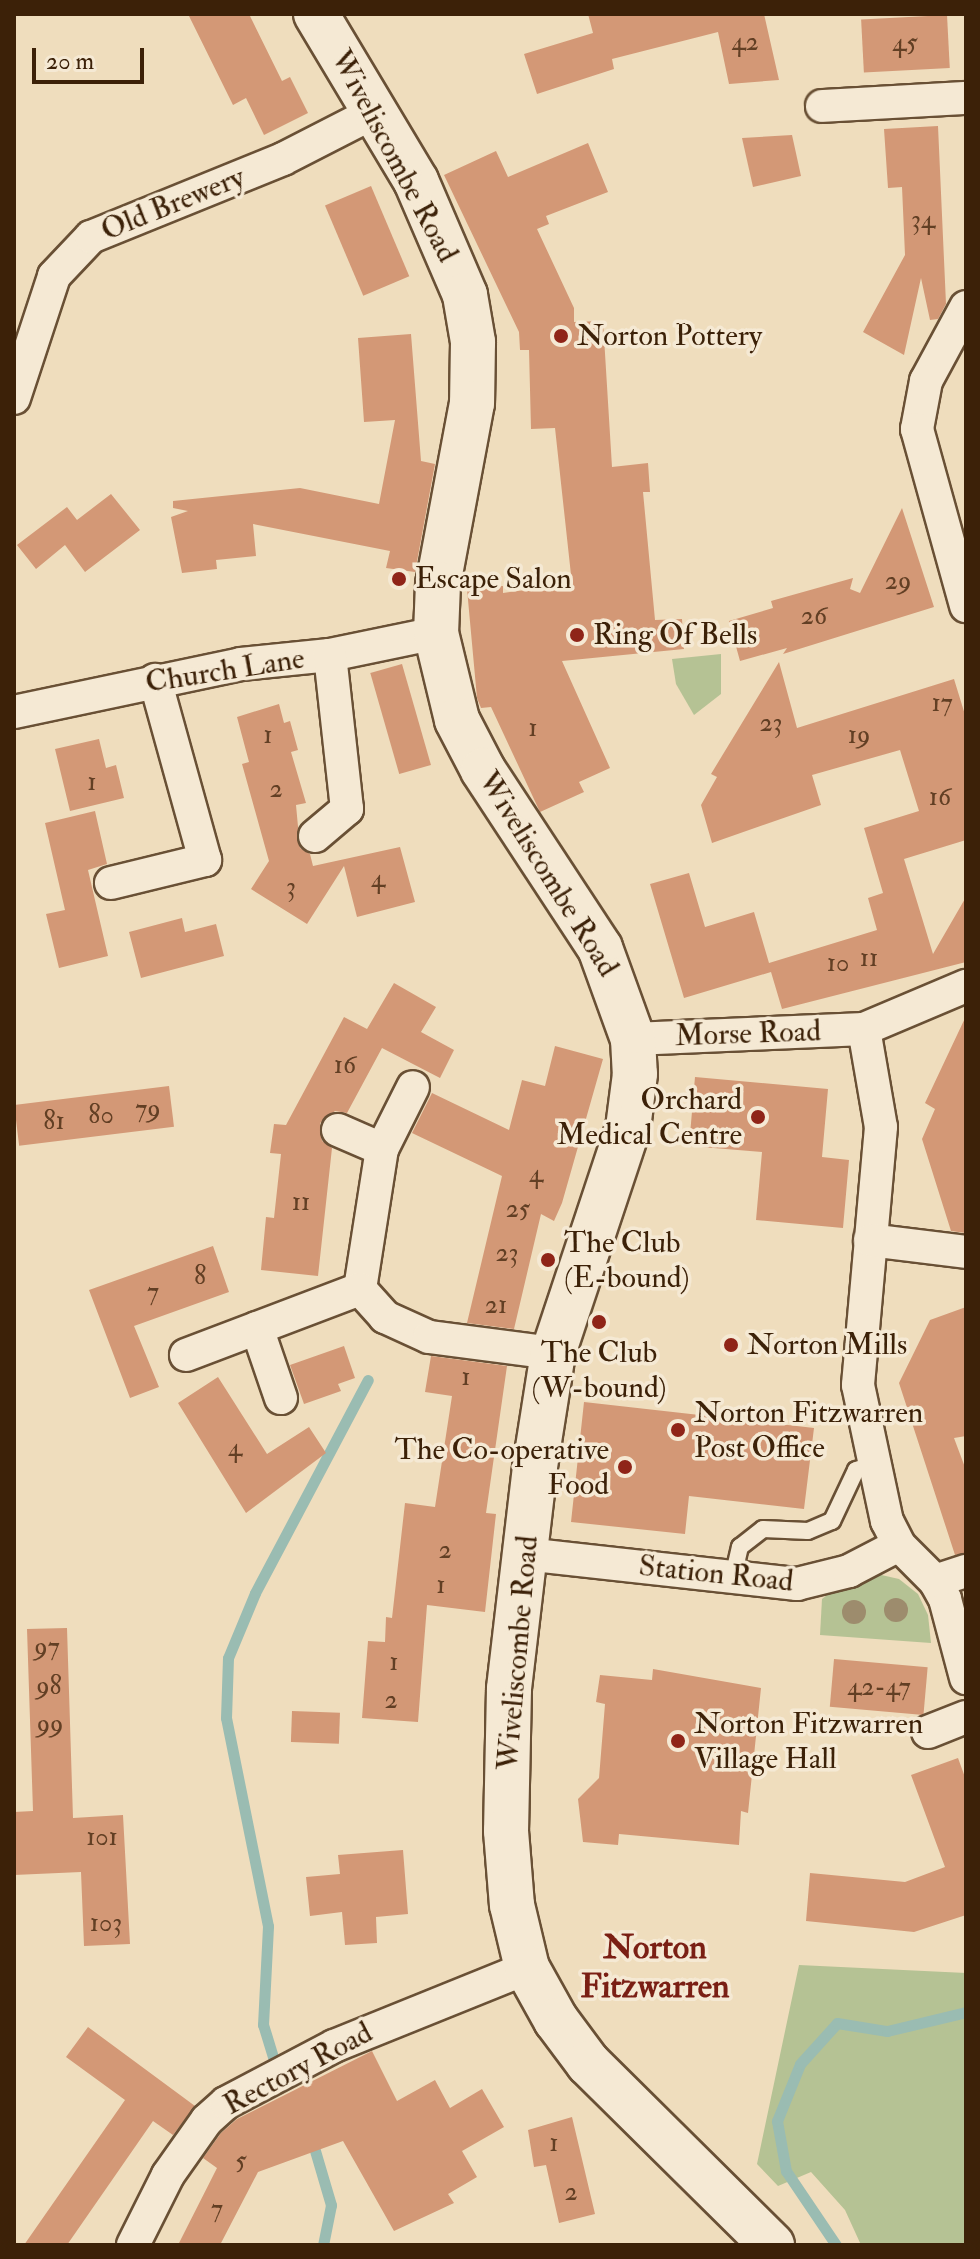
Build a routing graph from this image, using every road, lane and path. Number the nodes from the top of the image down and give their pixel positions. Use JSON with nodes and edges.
{"nodes":[{"id":1,"x":316,"y":14,"type":"edge"},
{"id":2,"x":966,"y":98,"type":"edge"},
{"id":3,"x":822,"y":106,"type":"dead end"},
{"id":4,"x":375,"y":112,"type":"junction"},
{"id":5,"x":966,"y":307,"type":"edge"},
{"id":6,"x":18,"y":366,"type":"edge"},
{"id":7,"x":14,"y":398,"type":"edge"},
{"id":8,"x":966,"y":606,"type":"edge"},
{"id":9,"x":436,"y":633,"type":"junction"},
{"id":10,"x":330,"y":655,"type":"junction"},
{"id":11,"x":155,"y":680,"type":"junction"},
{"id":12,"x":14,"y":712,"type":"edge"},
{"id":13,"x":315,"y":836,"type":"dead end"},
{"id":14,"x":111,"y":883,"type":"dead end"},
{"id":15,"x":966,"y":986,"type":"edge"},
{"id":16,"x":864,"y":1029,"type":"junction"},
{"id":17,"x":633,"y":1039,"type":"junction"},
{"id":18,"x":413,"y":1087,"type":"dead end"},
{"id":19,"x":338,"y":1130,"type":"dead end"},
{"id":20,"x":382,"y":1149,"type":"junction"},
{"id":21,"x":870,"y":1240,"type":"junction"},
{"id":22,"x":966,"y":1252,"type":"edge"},
{"id":23,"x":360,"y":1289,"type":"junction"},
{"id":24,"x":257,"y":1328,"type":"junction"},
{"id":25,"x":553,"y":1353,"type":"junction"},
{"id":26,"x":186,"y":1355,"type":"dead end"},
{"id":27,"x":281,"y":1398,"type":"dead end"},
{"id":28,"x":875,"y":1464,"type":"junction"},
{"id":29,"x":899,"y":1545,"type":"junction"},
{"id":30,"x":525,"y":1554,"type":"junction"},
{"id":31,"x":966,"y":1571,"type":"edge"},
{"id":32,"x":733,"y":1577,"type":"junction"},
{"id":33,"x":935,"y":1581,"type":"junction"},
{"id":34,"x":966,"y":1678,"type":"edge"},
{"id":35,"x":966,"y":1717,"type":"edge"},
{"id":36,"x":928,"y":1732,"type":"dead end"},
{"id":37,"x":527,"y":1968,"type":"junction"},
{"id":38,"x":133,"y":2245,"type":"edge"},
{"id":39,"x":772,"y":2245,"type":"edge"}],
"edges":[{"from":1,"to":4,"type":"main road","name":"Wiveliscombe Road"},
{"from":2,"to":3,"type":"street"},
{"from":4,"to":6,"type":"street","name":"Old Brewery"},
{"from":4,"to":9,"type":"main road","name":"Wiveliscombe Road"},
{"from":5,"to":8,"type":"street"},
{"from":6,"to":7,"type":"street","name":"Old Brewery"},
{"from":9,"to":10,"type":"street","name":"Church Lane"},
{"from":9,"to":17,"type":"main road","name":"Wiveliscombe Road"},
{"from":10,"to":11,"type":"street","name":"Church Lane"},
{"from":10,"to":13,"type":"street"},
{"from":11,"to":12,"type":"street","name":"Church Lane"},
{"from":11,"to":14,"type":"street"},
{"from":15,"to":16,"type":"street","name":"Morse Road"},
{"from":16,"to":17,"type":"street","name":"Morse Road"},
{"from":16,"to":21,"type":"street","name":"Morse Road"},
{"from":17,"to":25,"type":"main road","name":"Wiveliscombe Road"},
{"from":18,"to":20,"type":"street"},
{"from":19,"to":20,"type":"street"},
{"from":20,"to":23,"type":"street"},
{"from":21,"to":22,"type":"street"},
{"from":21,"to":28,"type":"street","name":"Morse Road"},
{"from":23,"to":24,"type":"street"},
{"from":23,"to":25,"type":"street"},
{"from":24,"to":26,"type":"street"},
{"from":24,"to":27,"type":"street"},
{"from":25,"to":30,"type":"main road","name":"Wiveliscombe Road"},
{"from":28,"to":29,"type":"street","name":"Morse Road"},
{"from":28,"to":32,"type":"lane"},
{"from":29,"to":32,"type":"street","name":"Station Road"},
{"from":29,"to":33,"type":"street","name":"Morse Road"},
{"from":30,"to":32,"type":"street","name":"Station Road"},
{"from":30,"to":37,"type":"main road","name":"Wiveliscombe Road"},
{"from":31,"to":33,"type":"street"},
{"from":33,"to":34,"type":"street"},
{"from":35,"to":36,"type":"street"},
{"from":37,"to":38,"type":"street","name":"Rectory Road"},
{"from":37,"to":39,"type":"main road","name":"Wiveliscombe Road"}]}
